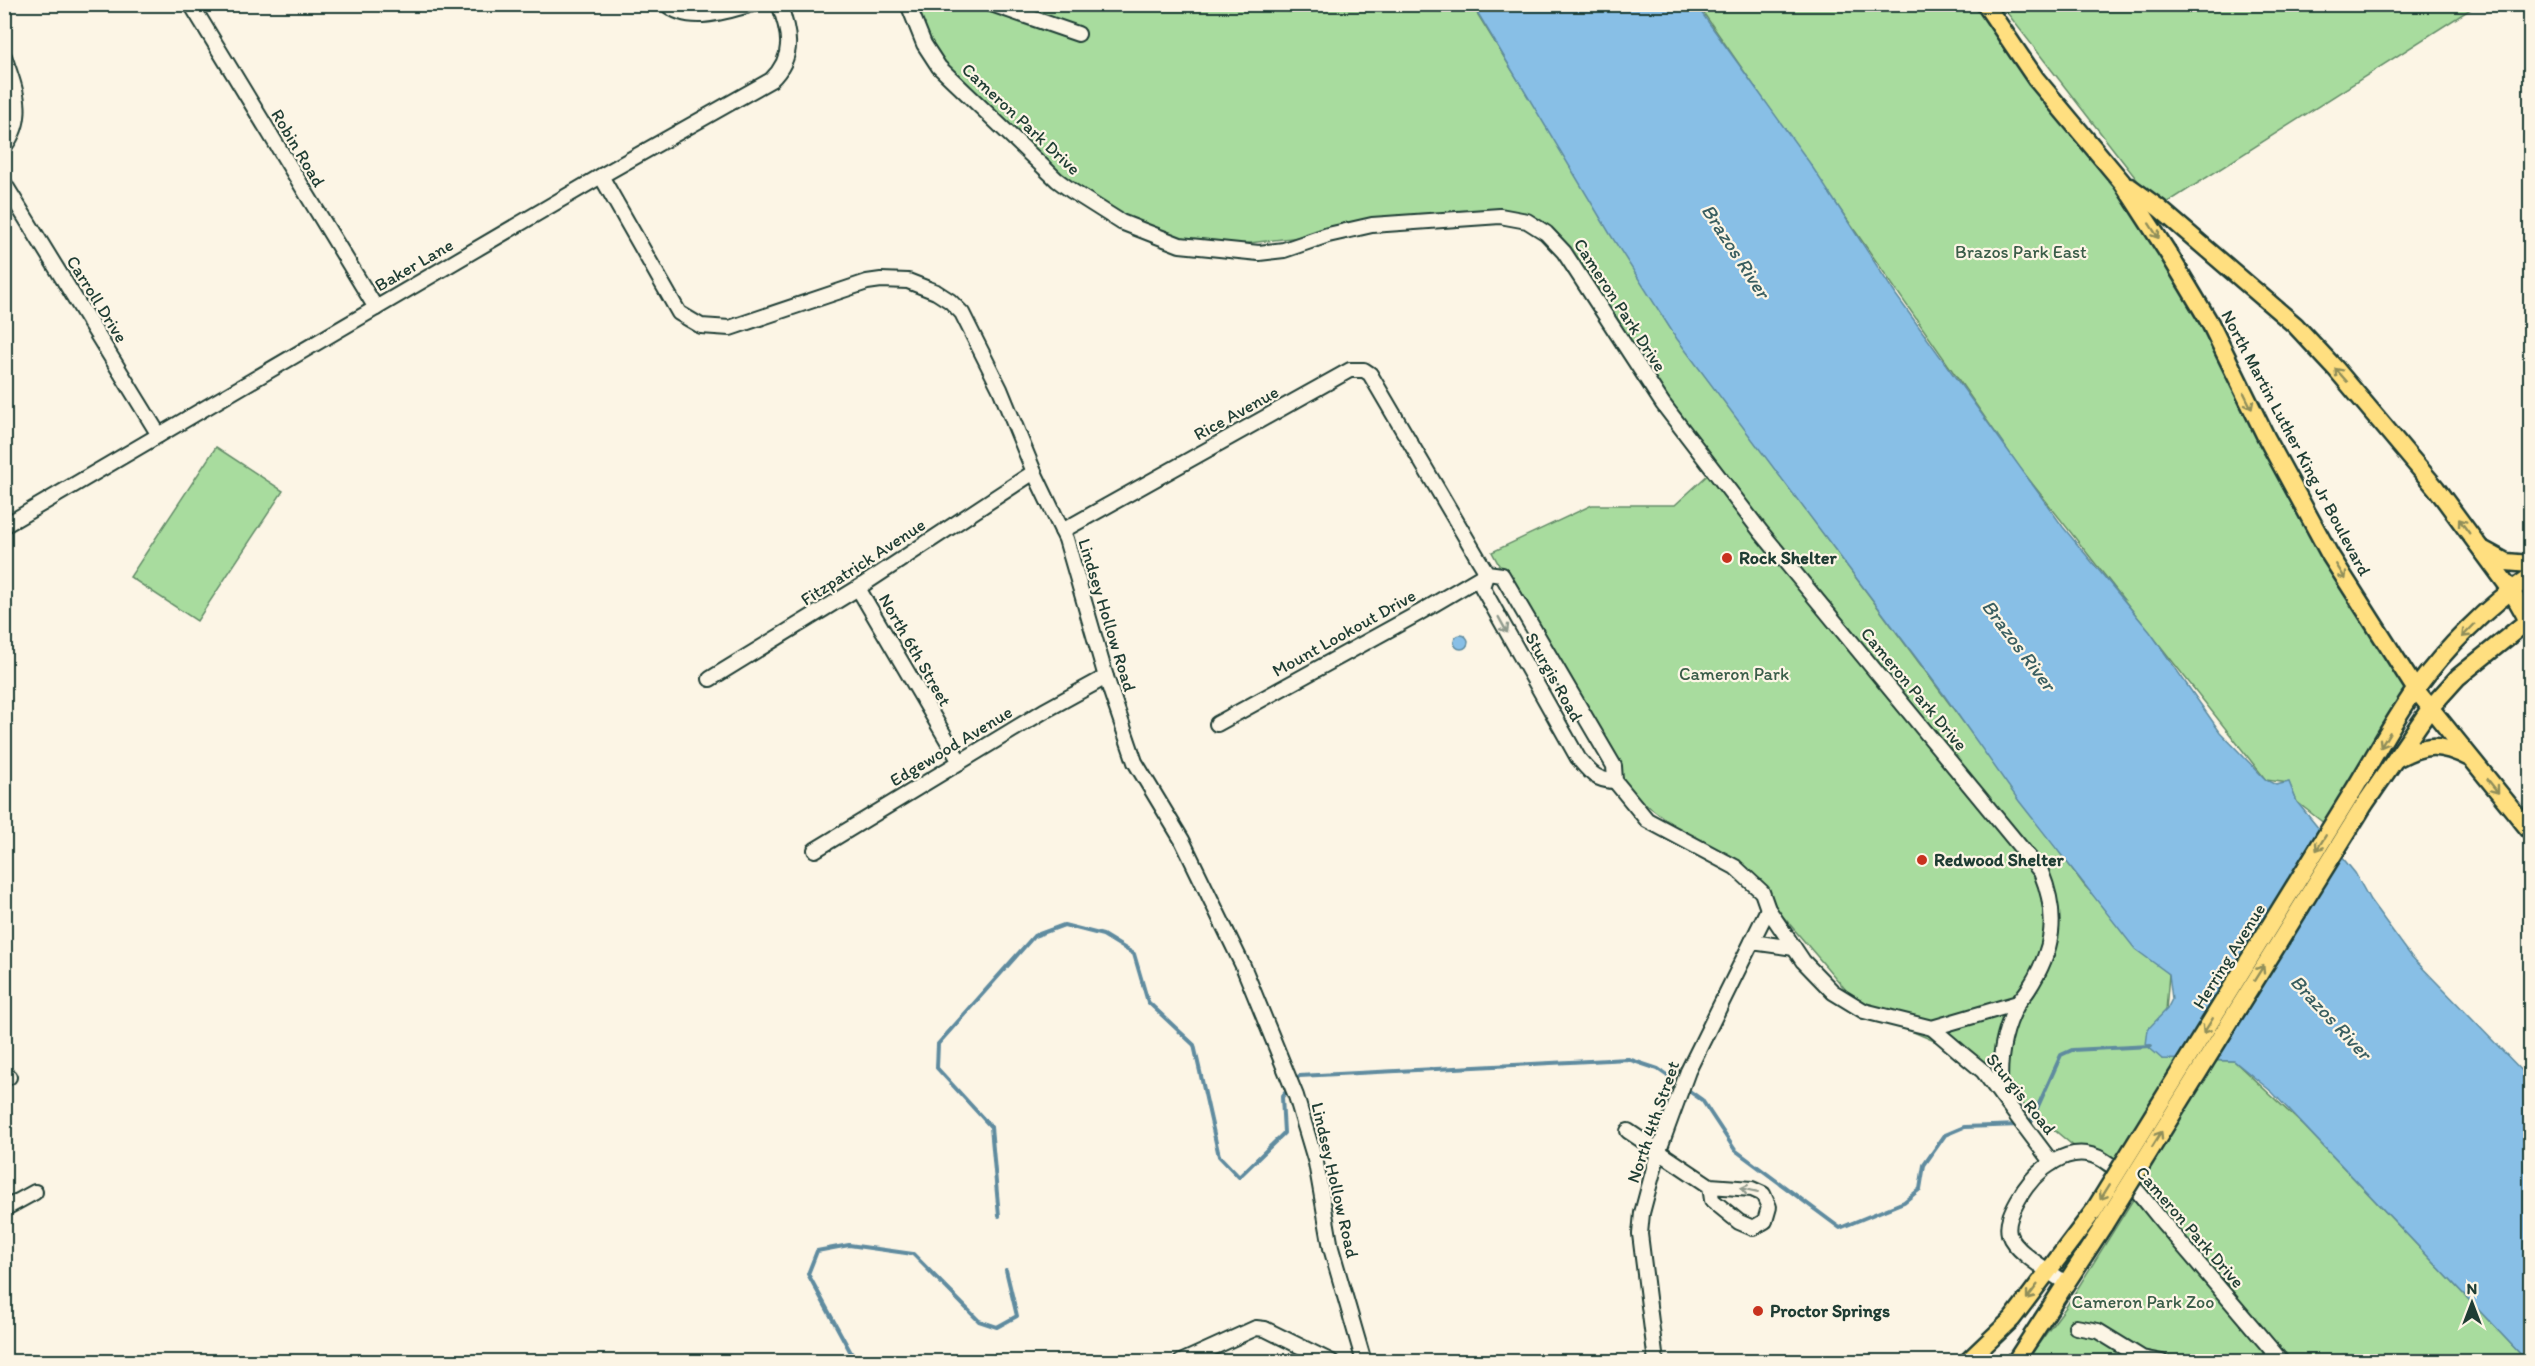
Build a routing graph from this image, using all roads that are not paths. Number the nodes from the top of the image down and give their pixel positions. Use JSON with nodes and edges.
{"nodes":[{"id":1,"x":191,"y":4,"type":"edge"},
{"id":2,"x":666,"y":4,"type":"edge"},
{"id":3,"x":753,"y":4,"type":"edge"},
{"id":4,"x":779,"y":4,"type":"edge"},
{"id":5,"x":908,"y":4,"type":"edge"},
{"id":6,"x":991,"y":4,"type":"edge"},
{"id":7,"x":1985,"y":4,"type":"edge"},
{"id":8,"x":1078,"y":34,"type":"dead end"},
{"id":9,"x":4,"y":56,"type":"edge"},
{"id":10,"x":4,"y":147,"type":"edge"},
{"id":11,"x":601,"y":176,"type":"junction"},
{"id":12,"x":2122,"y":182,"type":"junction"},
{"id":13,"x":4,"y":183,"type":"edge"},
{"id":14,"x":376,"y":308,"type":"junction"},
{"id":15,"x":1403,"y":433,"type":"joint"},
{"id":16,"x":159,"y":435,"type":"junction"},
{"id":17,"x":1034,"y":472,"type":"junction"},
{"id":18,"x":4,"y":526,"type":"edge"},
{"id":19,"x":1062,"y":531,"type":"junction"},
{"id":20,"x":2480,"y":548,"type":"junction"},
{"id":21,"x":2530,"y":564,"type":"edge"},
{"id":22,"x":1487,"y":573,"type":"junction"},
{"id":23,"x":2530,"y":577,"type":"edge"},
{"id":24,"x":858,"y":588,"type":"junction"},
{"id":25,"x":2511,"y":590,"type":"junction"},
{"id":26,"x":2530,"y":621,"type":"edge"},
{"id":27,"x":1106,"y":676,"type":"junction"},
{"id":28,"x":710,"y":679,"type":"dead end"},
{"id":29,"x":2416,"y":690,"type":"junction"},
{"id":30,"x":2431,"y":707,"type":"junction"},
{"id":31,"x":1217,"y":724,"type":"dead end"},
{"id":32,"x":2392,"y":760,"type":"junction"},
{"id":33,"x":2473,"y":760,"type":"junction"},
{"id":34,"x":960,"y":762,"type":"junction"},
{"id":35,"x":1615,"y":781,"type":"junction"},
{"id":36,"x":2358,"y":799,"type":"junction"},
{"id":37,"x":2530,"y":831,"type":"edge"},
{"id":38,"x":815,"y":850,"type":"dead end"},
{"id":39,"x":1768,"y":909,"type":"junction"},
{"id":40,"x":1752,"y":942,"type":"junction"},
{"id":41,"x":1794,"y":948,"type":"junction"},
{"id":42,"x":2018,"y":1003,"type":"junction"},
{"id":43,"x":1932,"y":1028,"type":"junction"},
{"id":44,"x":2001,"y":1095,"type":"junction"},
{"id":45,"x":1628,"y":1131,"type":"dead end"},
{"id":46,"x":1658,"y":1153,"type":"junction"},
{"id":47,"x":2052,"y":1163,"type":"junction"},
{"id":48,"x":1710,"y":1186,"type":"dead end"},
{"id":49,"x":35,"y":1192,"type":"dead end"},
{"id":50,"x":4,"y":1209,"type":"edge"},
{"id":51,"x":2099,"y":1218,"type":"junction"},
{"id":52,"x":2048,"y":1271,"type":"junction"},
{"id":53,"x":2067,"y":1284,"type":"junction"},
{"id":54,"x":2076,"y":1327,"type":"dead end"},
{"id":55,"x":1181,"y":1362,"type":"edge"},
{"id":56,"x":1332,"y":1362,"type":"edge"},
{"id":57,"x":1364,"y":1362,"type":"edge"},
{"id":58,"x":1656,"y":1362,"type":"edge"},
{"id":59,"x":1967,"y":1362,"type":"edge"},
{"id":60,"x":2015,"y":1362,"type":"edge"},
{"id":61,"x":2162,"y":1362,"type":"edge"},
{"id":62,"x":2282,"y":1362,"type":"edge"}],
"edges":[{"from":1,"to":14,"type":"street","name":"Robin Road"},
{"from":2,"to":3,"type":"street"},
{"from":4,"to":11,"type":"street","name":"Baker Lane"},
{"from":5,"to":42,"type":"street","name":"Cameron Park Drive"},
{"from":6,"to":8,"type":"street"},
{"from":7,"to":12,"type":"main road","name":"North Martin Luther King Jr Boulevard"},
{"from":9,"to":10,"type":"street"},
{"from":11,"to":14,"type":"street","name":"Baker Lane"},
{"from":11,"to":17,"type":"street","name":"Lindsey Hollow Road"},
{"from":20,"to":12,"type":"main road","name":"North Martin Luther King Jr Boulevard","one_way":true},
{"from":12,"to":29,"type":"main road","name":"North Martin Luther King Jr Boulevard","one_way":true},
{"from":13,"to":16,"type":"street","name":"Carroll Drive"},
{"from":14,"to":16,"type":"street","name":"Baker Lane"},
{"from":15,"to":19,"type":"street","name":"Rice Avenue"},
{"from":15,"to":22,"type":"street","name":"Sturgis Road"},
{"from":16,"to":18,"type":"street","name":"Baker Lane"},
{"from":17,"to":19,"type":"street","name":"Lindsey Hollow Road"},
{"from":17,"to":24,"type":"street","name":"Fitzpatrick Avenue"},
{"from":19,"to":27,"type":"street","name":"Lindsey Hollow Road"},
{"from":20,"to":21,"type":"main road"},
{"from":20,"to":25,"type":"main road","name":"North Martin Luther King Jr Boulevard"},
{"from":22,"to":31,"type":"street","name":"Mount Lookout Drive"},
{"from":22,"to":35,"type":"street","name":"Sturgis Road"},
{"from":22,"to":35,"type":"street","name":"Sturgis Road","one_way":true},
{"from":23,"to":25,"type":"main road","name":"Herring Avenue"},
{"from":24,"to":28,"type":"street","name":"Fitzpatrick Avenue"},
{"from":24,"to":34,"type":"street","name":"North 6th Street"},
{"from":25,"to":26,"type":"main road","name":"North Martin Luther King Jr Boulevard"},
{"from":25,"to":29,"type":"main road","name":"Herring Avenue","one_way":true},
{"from":26,"to":30,"type":"main road","name":"Herring Avenue"},
{"from":27,"to":34,"type":"street","name":"Edgewood Avenue"},
{"from":27,"to":57,"type":"street","name":"Lindsey Hollow Road"},
{"from":29,"to":30,"type":"main road","name":"North Martin Luther King Jr Boulevard"},
{"from":29,"to":36,"type":"main road","name":"Herring Avenue","one_way":true},
{"from":30,"to":32,"type":"main road","name":"Herring Avenue"},
{"from":30,"to":33,"type":"main road","name":"North Martin Luther King Jr Boulevard"},
{"from":32,"to":33,"type":"main road"},
{"from":32,"to":36,"type":"main road","name":"Herring Avenue"},
{"from":33,"to":37,"type":"main road","name":"North Martin Luther King Jr Boulevard","one_way":true},
{"from":34,"to":38,"type":"street","name":"Edgewood Avenue"},
{"from":35,"to":39,"type":"street","name":"Sturgis Road"},
{"from":36,"to":51,"type":"main road","name":"Herring Avenue","bridge":true},
{"from":39,"to":40,"type":"street","name":"North 4th Street"},
{"from":39,"to":41,"type":"street","name":"Sturgis Road"},
{"from":40,"to":41,"type":"street"},
{"from":40,"to":46,"type":"street","name":"North 4th Street"},
{"from":41,"to":43,"type":"street","name":"Sturgis Road"},
{"from":42,"to":43,"type":"street"},
{"from":42,"to":44,"type":"street","name":"Cameron Park Drive"},
{"from":43,"to":44,"type":"street","name":"Sturgis Road"},
{"from":44,"to":47,"type":"street","name":"Sturgis Road"},
{"from":45,"to":46,"type":"street"},
{"from":46,"to":48,"type":"street"},
{"from":46,"to":58,"type":"street","name":"North 4th Street"},
{"from":47,"to":52,"type":"street","name":"Sturgis Road"},
{"from":47,"to":62,"type":"street","name":"Cameron Park Drive"},
{"from":49,"to":50,"type":"street"},
{"from":51,"to":52,"type":"main road","name":"Herring Avenue"},
{"from":51,"to":53,"type":"main road","name":"Herring Avenue"},
{"from":52,"to":53,"type":"street","name":"Sturgis Road"},
{"from":52,"to":59,"type":"main road","name":"Herring Avenue","one_way":true},
{"from":53,"to":60,"type":"main road","name":"Herring Avenue"},
{"from":54,"to":61,"type":"street"},
{"from":55,"to":56,"type":"street"}]}
